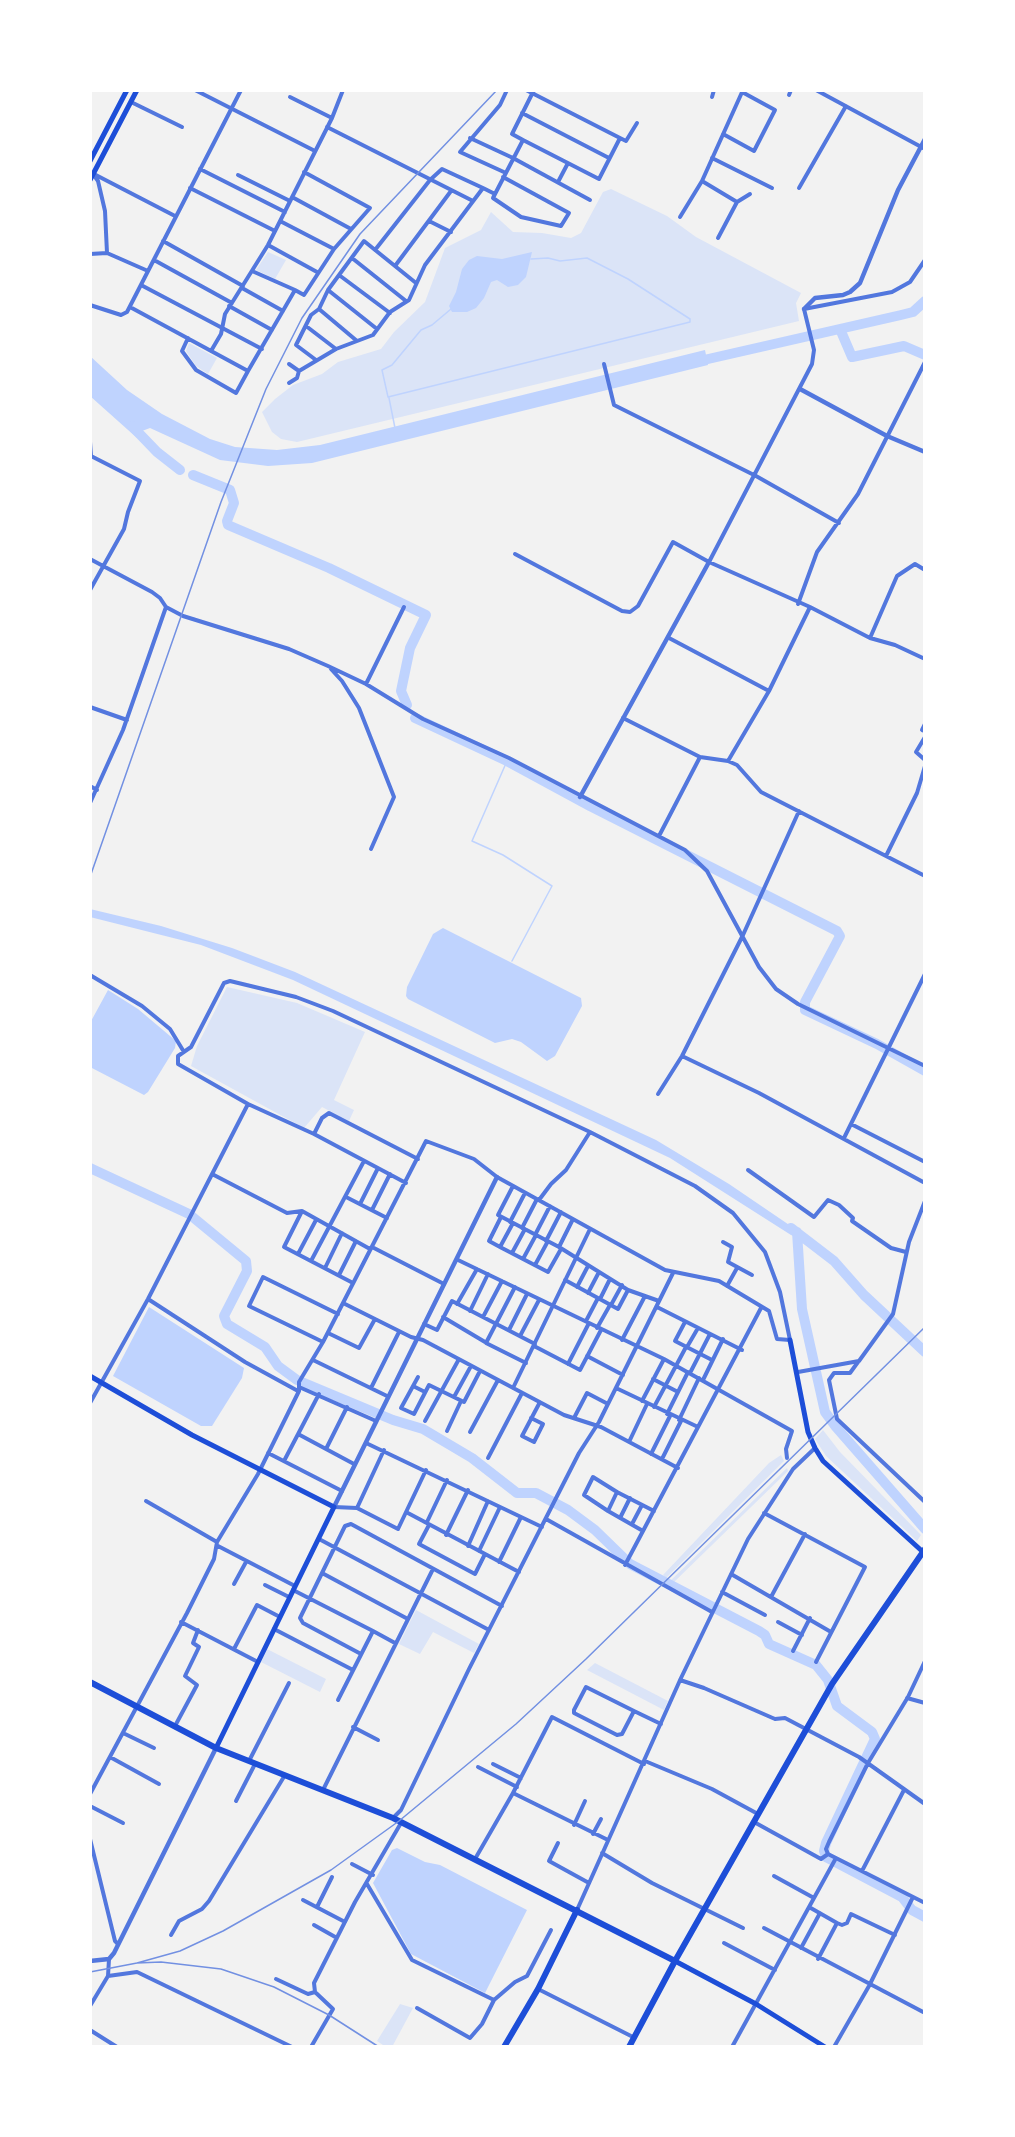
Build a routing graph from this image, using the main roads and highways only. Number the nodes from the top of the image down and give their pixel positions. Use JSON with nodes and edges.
{"nodes":[{"id":1,"x":127,"y":90,"type":"edge"},
{"id":2,"x":137,"y":90,"type":"edge"},
{"id":3,"x":90,"y":160,"type":"edge"},
{"id":4,"x":91,"y":176,"type":"edge"},
{"id":5,"x":790,"y":1340,"type":"road end"},
{"id":6,"x":90,"y":1376,"type":"edge"},
{"id":7,"x":924,"y":1551,"type":"edge"},
{"id":8,"x":90,"y":1682,"type":"edge"},
{"id":9,"x":216,"y":1748,"type":"junction"},
{"id":10,"x":577,"y":1910,"type":"junction"},
{"id":11,"x":675,"y":1961,"type":"junction"},
{"id":12,"x":504,"y":2047,"type":"edge"},
{"id":13,"x":629,"y":2047,"type":"edge"},
{"id":14,"x":825,"y":2047,"type":"edge"}],
"edges":[{"from":1,"to":3,"type":"main road"},
{"from":2,"to":4,"type":"main road"},
{"from":5,"to":7,"type":"main road"},
{"from":6,"to":9,"type":"main road"},
{"from":7,"to":11,"type":"highway"},
{"from":8,"to":9,"type":"highway"},
{"from":9,"to":10,"type":"highway"},
{"from":10,"to":11,"type":"highway"},
{"from":10,"to":12,"type":"highway"},
{"from":11,"to":13,"type":"highway"},
{"from":11,"to":14,"type":"main road"}]}
